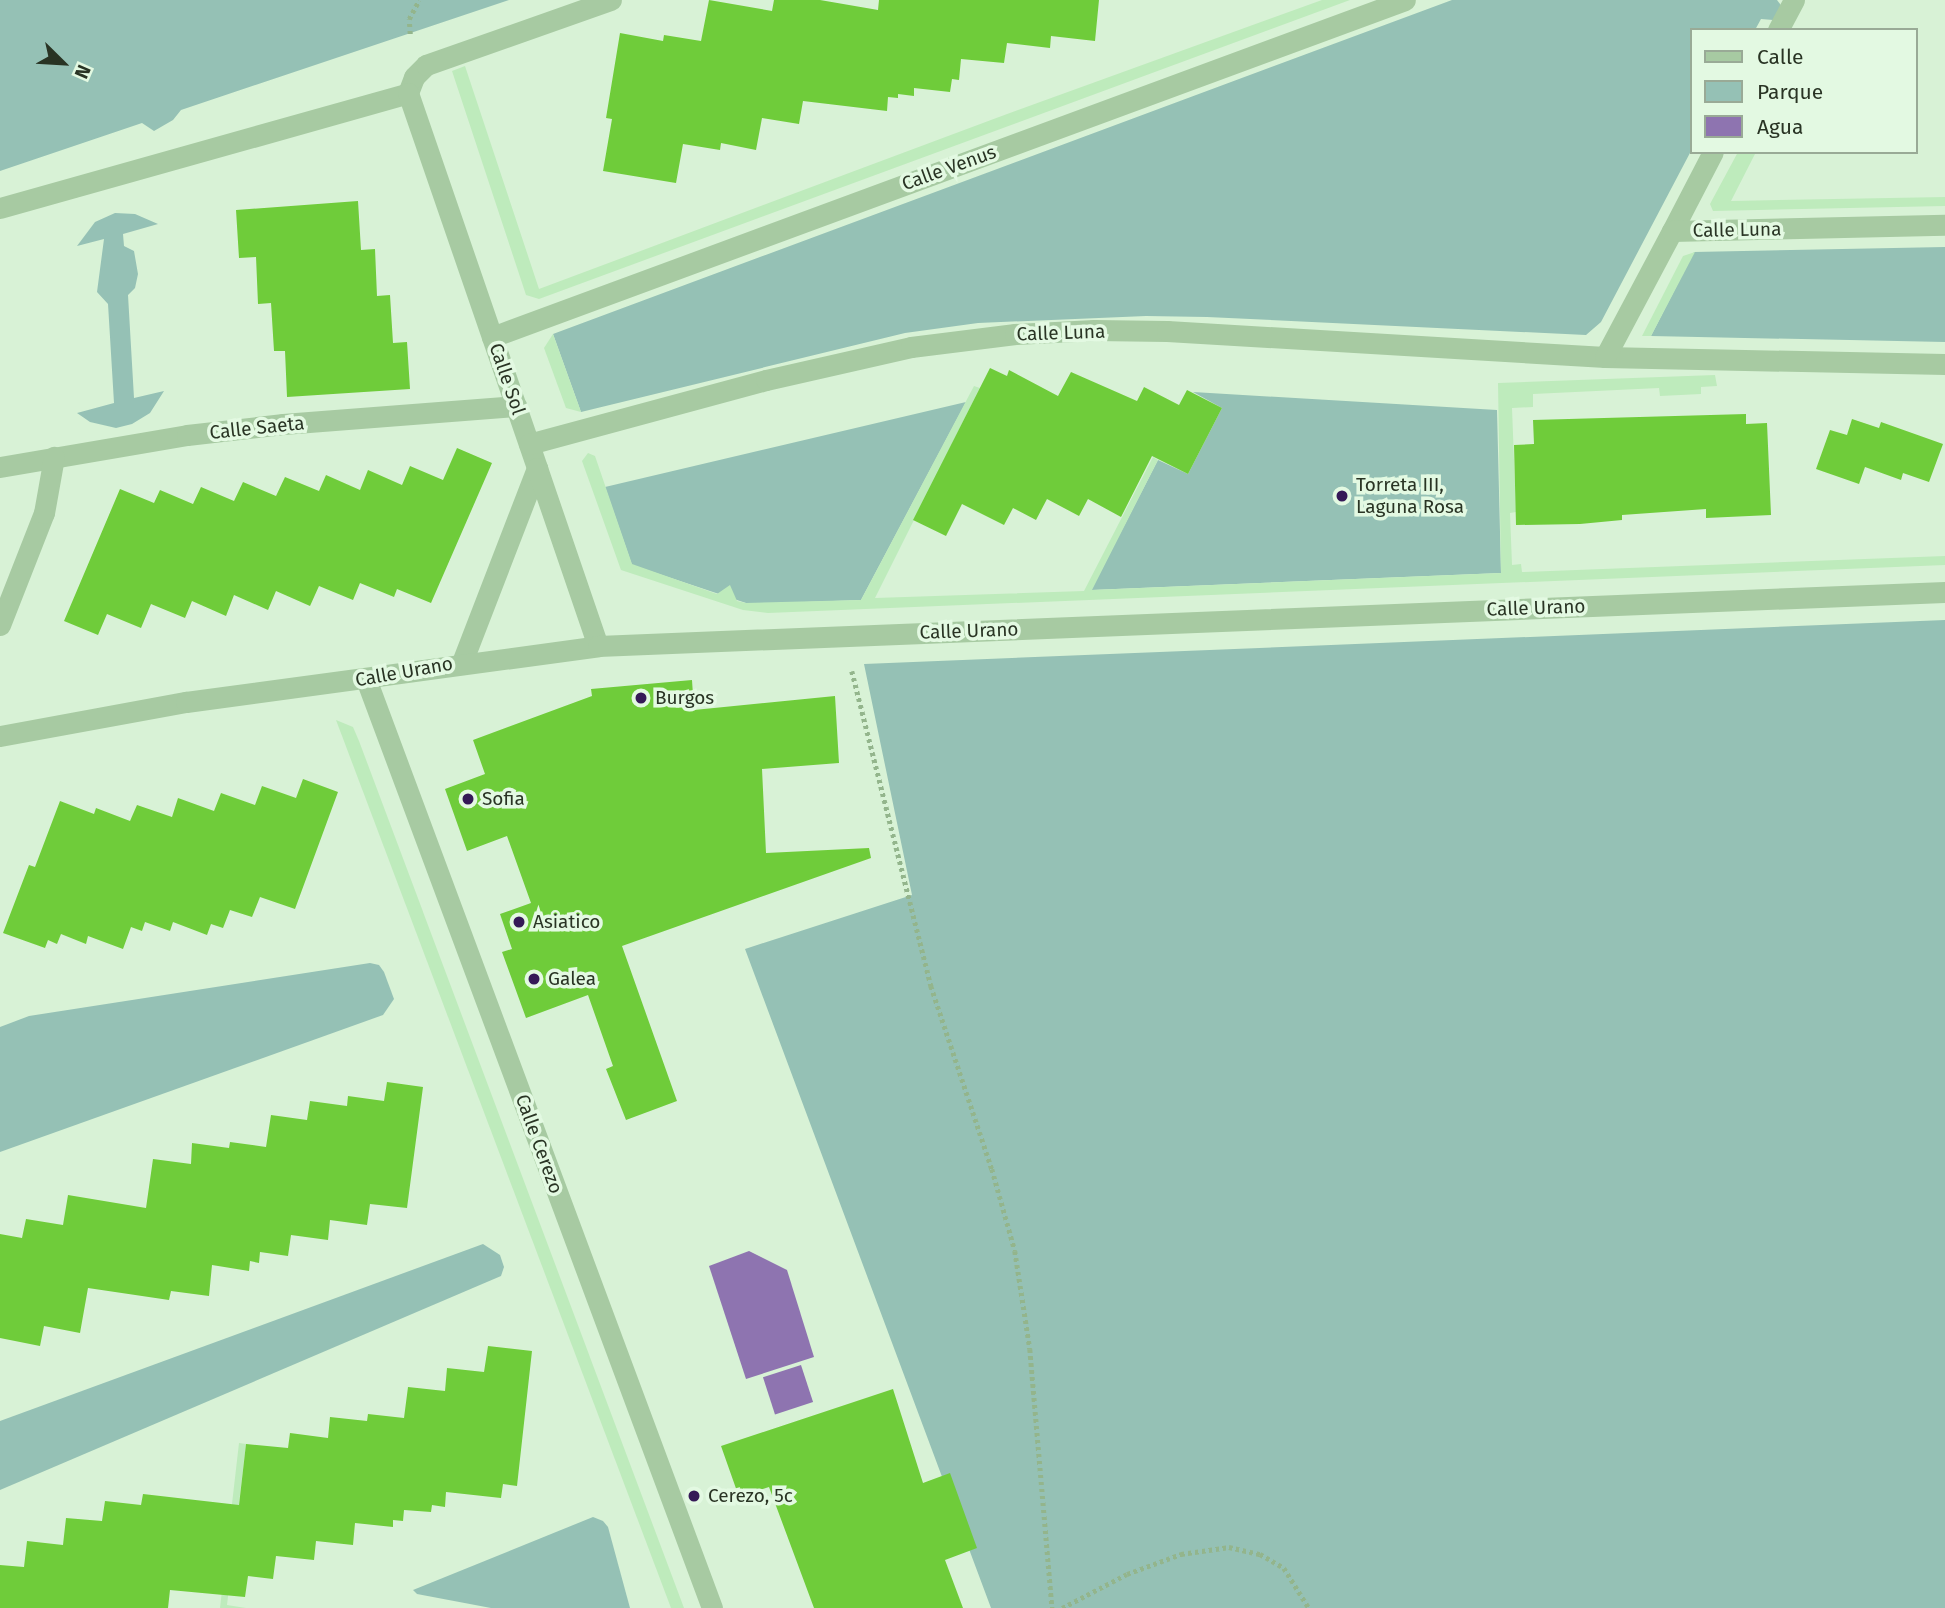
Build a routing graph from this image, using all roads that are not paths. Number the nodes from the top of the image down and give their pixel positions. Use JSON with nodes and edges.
{"nodes":[{"id":1,"x":611,"y":0,"type":"edge"},
{"id":2,"x":1405,"y":0,"type":"edge"},
{"id":3,"x":1794,"y":0,"type":"edge"},
{"id":4,"x":1779,"y":28,"type":"edge"},
{"id":5,"x":408,"y":93,"type":"junction"},
{"id":6,"x":1712,"y":154,"type":"edge"},
{"id":7,"x":0,"y":208,"type":"edge"},
{"id":8,"x":1945,"y":225,"type":"edge"},
{"id":9,"x":1672,"y":231,"type":"junction"},
{"id":10,"x":492,"y":337,"type":"junction"},
{"id":11,"x":1605,"y":356,"type":"junction"},
{"id":12,"x":1945,"y":364,"type":"edge"},
{"id":13,"x":516,"y":406,"type":"junction"},
{"id":14,"x":529,"y":444,"type":"junction"},
{"id":15,"x":54,"y":457,"type":"junction"},
{"id":16,"x":0,"y":467,"type":"edge"},
{"id":17,"x":537,"y":468,"type":"junction"},
{"id":18,"x":1945,"y":592,"type":"edge"},
{"id":19,"x":0,"y":625,"type":"edge"},
{"id":20,"x":598,"y":646,"type":"junction"},
{"id":21,"x":462,"y":662,"type":"junction"},
{"id":22,"x":366,"y":679,"type":"junction"},
{"id":23,"x":0,"y":736,"type":"edge"},
{"id":24,"x":712,"y":1608,"type":"edge"}],
"edges":[{"from":1,"to":5,"type":"street"},
{"from":2,"to":10,"type":"street","name":"Calle Venus"},
{"from":3,"to":4,"type":"street"},
{"from":5,"to":7,"type":"street"},
{"from":5,"to":10,"type":"street","name":"Calle Sol"},
{"from":6,"to":9,"type":"street"},
{"from":8,"to":9,"type":"street","name":"Calle Luna"},
{"from":9,"to":11,"type":"street","name":"Calle Luna"},
{"from":10,"to":13,"type":"street","name":"Calle Sol"},
{"from":11,"to":12,"type":"street","name":"Calle Luna"},
{"from":11,"to":14,"type":"street","name":"Calle Luna"},
{"from":13,"to":14,"type":"street","name":"Calle Sol"},
{"from":13,"to":15,"type":"street","name":"Calle Saeta"},
{"from":14,"to":17,"type":"street","name":"Calle Sol"},
{"from":15,"to":16,"type":"street","name":"Calle Saeta"},
{"from":15,"to":19,"type":"street"},
{"from":17,"to":20,"type":"street","name":"Calle Sol"},
{"from":17,"to":21,"type":"street"},
{"from":18,"to":20,"type":"street","name":"Calle Urano"},
{"from":20,"to":21,"type":"street","name":"Calle Urano"},
{"from":21,"to":22,"type":"street","name":"Calle Urano"},
{"from":22,"to":23,"type":"street","name":"Calle Urano"},
{"from":22,"to":24,"type":"street","name":"Calle Cerezo"}]}
